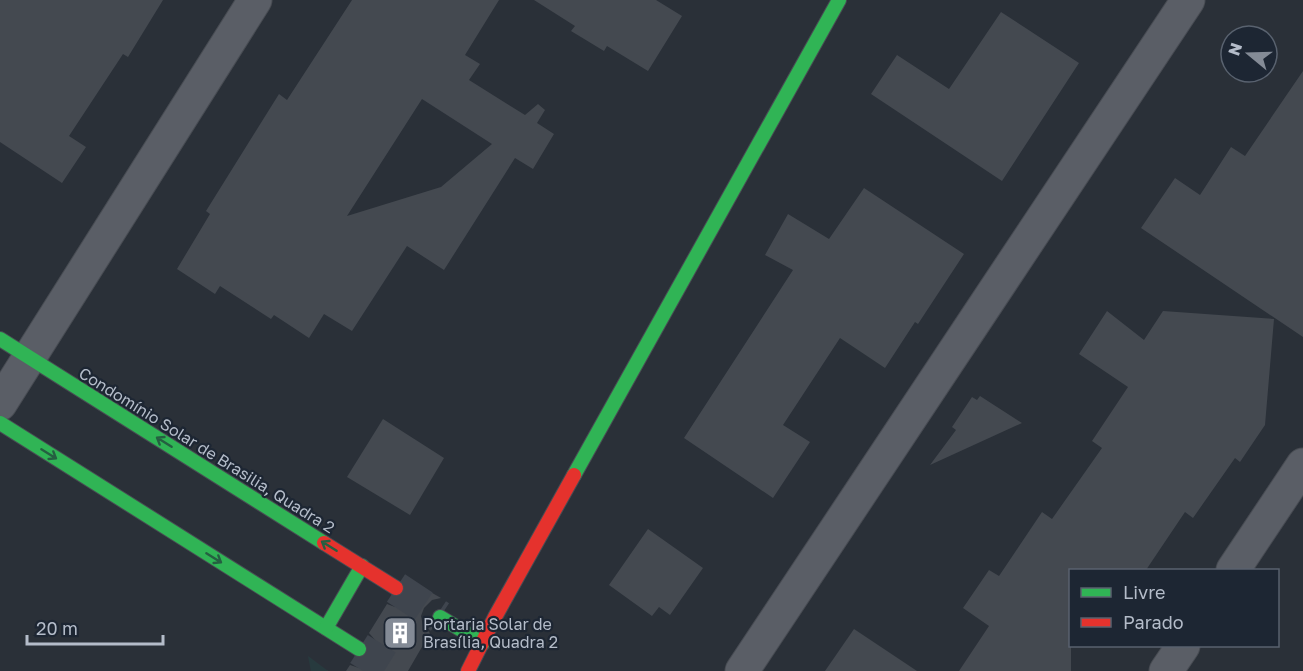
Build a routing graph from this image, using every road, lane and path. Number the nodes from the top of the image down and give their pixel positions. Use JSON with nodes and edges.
{"nodes":[{"id":1,"x":255,"y":0,"type":"edge"},
{"id":2,"x":839,"y":0,"type":"edge"},
{"id":3,"x":1188,"y":0,"type":"edge"},
{"id":4,"x":0,"y":339,"type":"edge"},
{"id":5,"x":29,"y":358,"type":"junction"},
{"id":6,"x":0,"y":404,"type":"edge"},
{"id":7,"x":0,"y":423,"type":"edge"},
{"id":8,"x":1303,"y":465,"type":"edge"},
{"id":9,"x":362,"y":566,"type":"junction"},
{"id":10,"x":1234,"y":569,"type":"edge"},
{"id":11,"x":396,"y":588,"type":"tunnel mouth"},
{"id":12,"x":440,"y":616,"type":"tunnel mouth"},
{"id":13,"x":326,"y":628,"type":"junction"},
{"id":14,"x":483,"y":643,"type":"junction"},
{"id":15,"x":1182,"y":647,"type":"edge"},
{"id":16,"x":359,"y":649,"type":"tunnel mouth"},
{"id":17,"x":468,"y":671,"type":"edge"},
{"id":18,"x":742,"y":671,"type":"edge"},
{"id":19,"x":1166,"y":671,"type":"edge"}],
"edges":[{"from":1,"to":5,"type":"street"},
{"from":2,"to":14,"type":"street"},
{"from":3,"to":18,"type":"street"},
{"from":4,"to":5,"type":"street","name":"Condomínio Solar de Brasilia, Quadra 2"},
{"from":5,"to":6,"type":"street"},
{"from":9,"to":5,"type":"street","name":"Condomínio Solar de Brasilia, Quadra 2","one_way":true},
{"from":7,"to":13,"type":"street","one_way":true},
{"from":8,"to":10,"type":"street"},
{"from":9,"to":11,"type":"street","name":"Condomínio Solar de Brasilia, Quadra 2"},
{"from":9,"to":13,"type":"street"},
{"from":12,"to":14,"type":"street"},
{"from":13,"to":16,"type":"street"},
{"from":14,"to":17,"type":"street"},
{"from":15,"to":19,"type":"street"}]}
